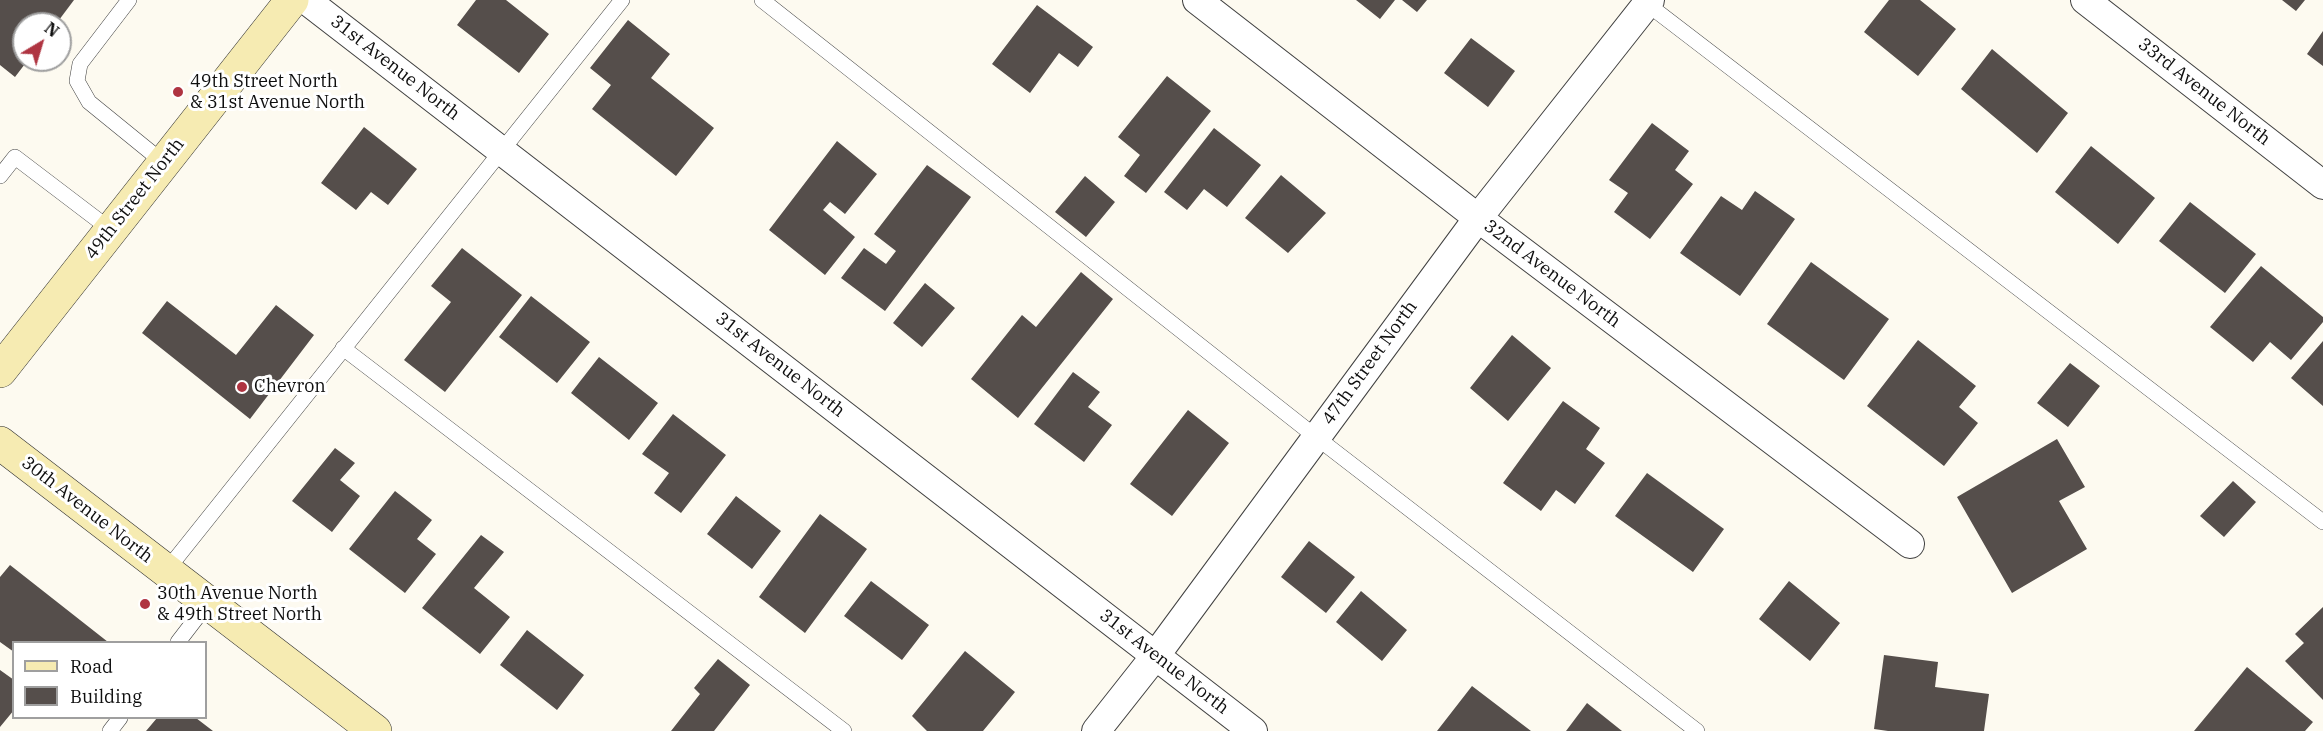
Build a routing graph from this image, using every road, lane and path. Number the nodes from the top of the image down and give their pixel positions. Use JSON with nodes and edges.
{"nodes":[{"id":1,"x":129,"y":0,"type":"edge"},
{"id":2,"x":292,"y":0,"type":"edge"},
{"id":3,"x":306,"y":0,"type":"edge"},
{"id":4,"x":622,"y":0,"type":"edge"},
{"id":5,"x":762,"y":0,"type":"edge"},
{"id":6,"x":1197,"y":0,"type":"edge"},
{"id":7,"x":2085,"y":0,"type":"edge"},
{"id":8,"x":1646,"y":1,"type":"edge"},
{"id":9,"x":501,"y":150,"type":"junction"},
{"id":10,"x":164,"y":163,"type":"junction"},
{"id":11,"x":0,"y":176,"type":"edge"},
{"id":12,"x":2323,"y":185,"type":"edge"},
{"id":13,"x":1478,"y":218,"type":"junction"},
{"id":14,"x":111,"y":230,"type":"junction"},
{"id":15,"x":343,"y":348,"type":"junction"},
{"id":16,"x":0,"y":370,"type":"edge"},
{"id":17,"x":1316,"y":437,"type":"junction"},
{"id":18,"x":0,"y":443,"type":"edge"},
{"id":19,"x":2323,"y":522,"type":"edge"},
{"id":20,"x":1910,"y":544,"type":"dead end"},
{"id":21,"x":166,"y":571,"type":"junction"},
{"id":22,"x":208,"y":603,"type":"junction"},
{"id":23,"x":179,"y":641,"type":"edge"},
{"id":24,"x":1156,"y":655,"type":"junction"},
{"id":25,"x":375,"y":731,"type":"edge"},
{"id":26,"x":844,"y":731,"type":"edge"},
{"id":27,"x":1096,"y":731,"type":"edge"},
{"id":28,"x":1253,"y":731,"type":"edge"},
{"id":29,"x":1697,"y":731,"type":"edge"}],
"edges":[{"from":1,"to":10,"type":"lane"},
{"from":2,"to":10,"type":"main road","name":"49th Street North"},
{"from":3,"to":9,"type":"street","name":"31st Avenue North"},
{"from":4,"to":9,"type":"lane"},
{"from":5,"to":17,"type":"lane"},
{"from":6,"to":13,"type":"street","name":"32nd Avenue North"},
{"from":7,"to":12,"type":"street","name":"33rd Avenue North"},
{"from":8,"to":13,"type":"street","name":"47th Street North"},
{"from":8,"to":19,"type":"lane"},
{"from":9,"to":15,"type":"lane"},
{"from":9,"to":24,"type":"street","name":"31st Avenue North"},
{"from":10,"to":14,"type":"main road","name":"49th Street North"},
{"from":11,"to":14,"type":"lane"},
{"from":13,"to":17,"type":"street","name":"47th Street North"},
{"from":13,"to":20,"type":"street","name":"32nd Avenue North"},
{"from":14,"to":16,"type":"main road","name":"49th Street North"},
{"from":15,"to":21,"type":"lane"},
{"from":15,"to":26,"type":"lane"},
{"from":17,"to":24,"type":"street","name":"47th Street North"},
{"from":17,"to":29,"type":"lane"},
{"from":18,"to":21,"type":"main road","name":"30th Avenue North"},
{"from":21,"to":22,"type":"main road","name":"30th Avenue North"},
{"from":22,"to":23,"type":"lane"},
{"from":22,"to":25,"type":"main road","name":"30th Avenue North"},
{"from":24,"to":27,"type":"street","name":"47th Street North"},
{"from":24,"to":28,"type":"street","name":"31st Avenue North"}]}
